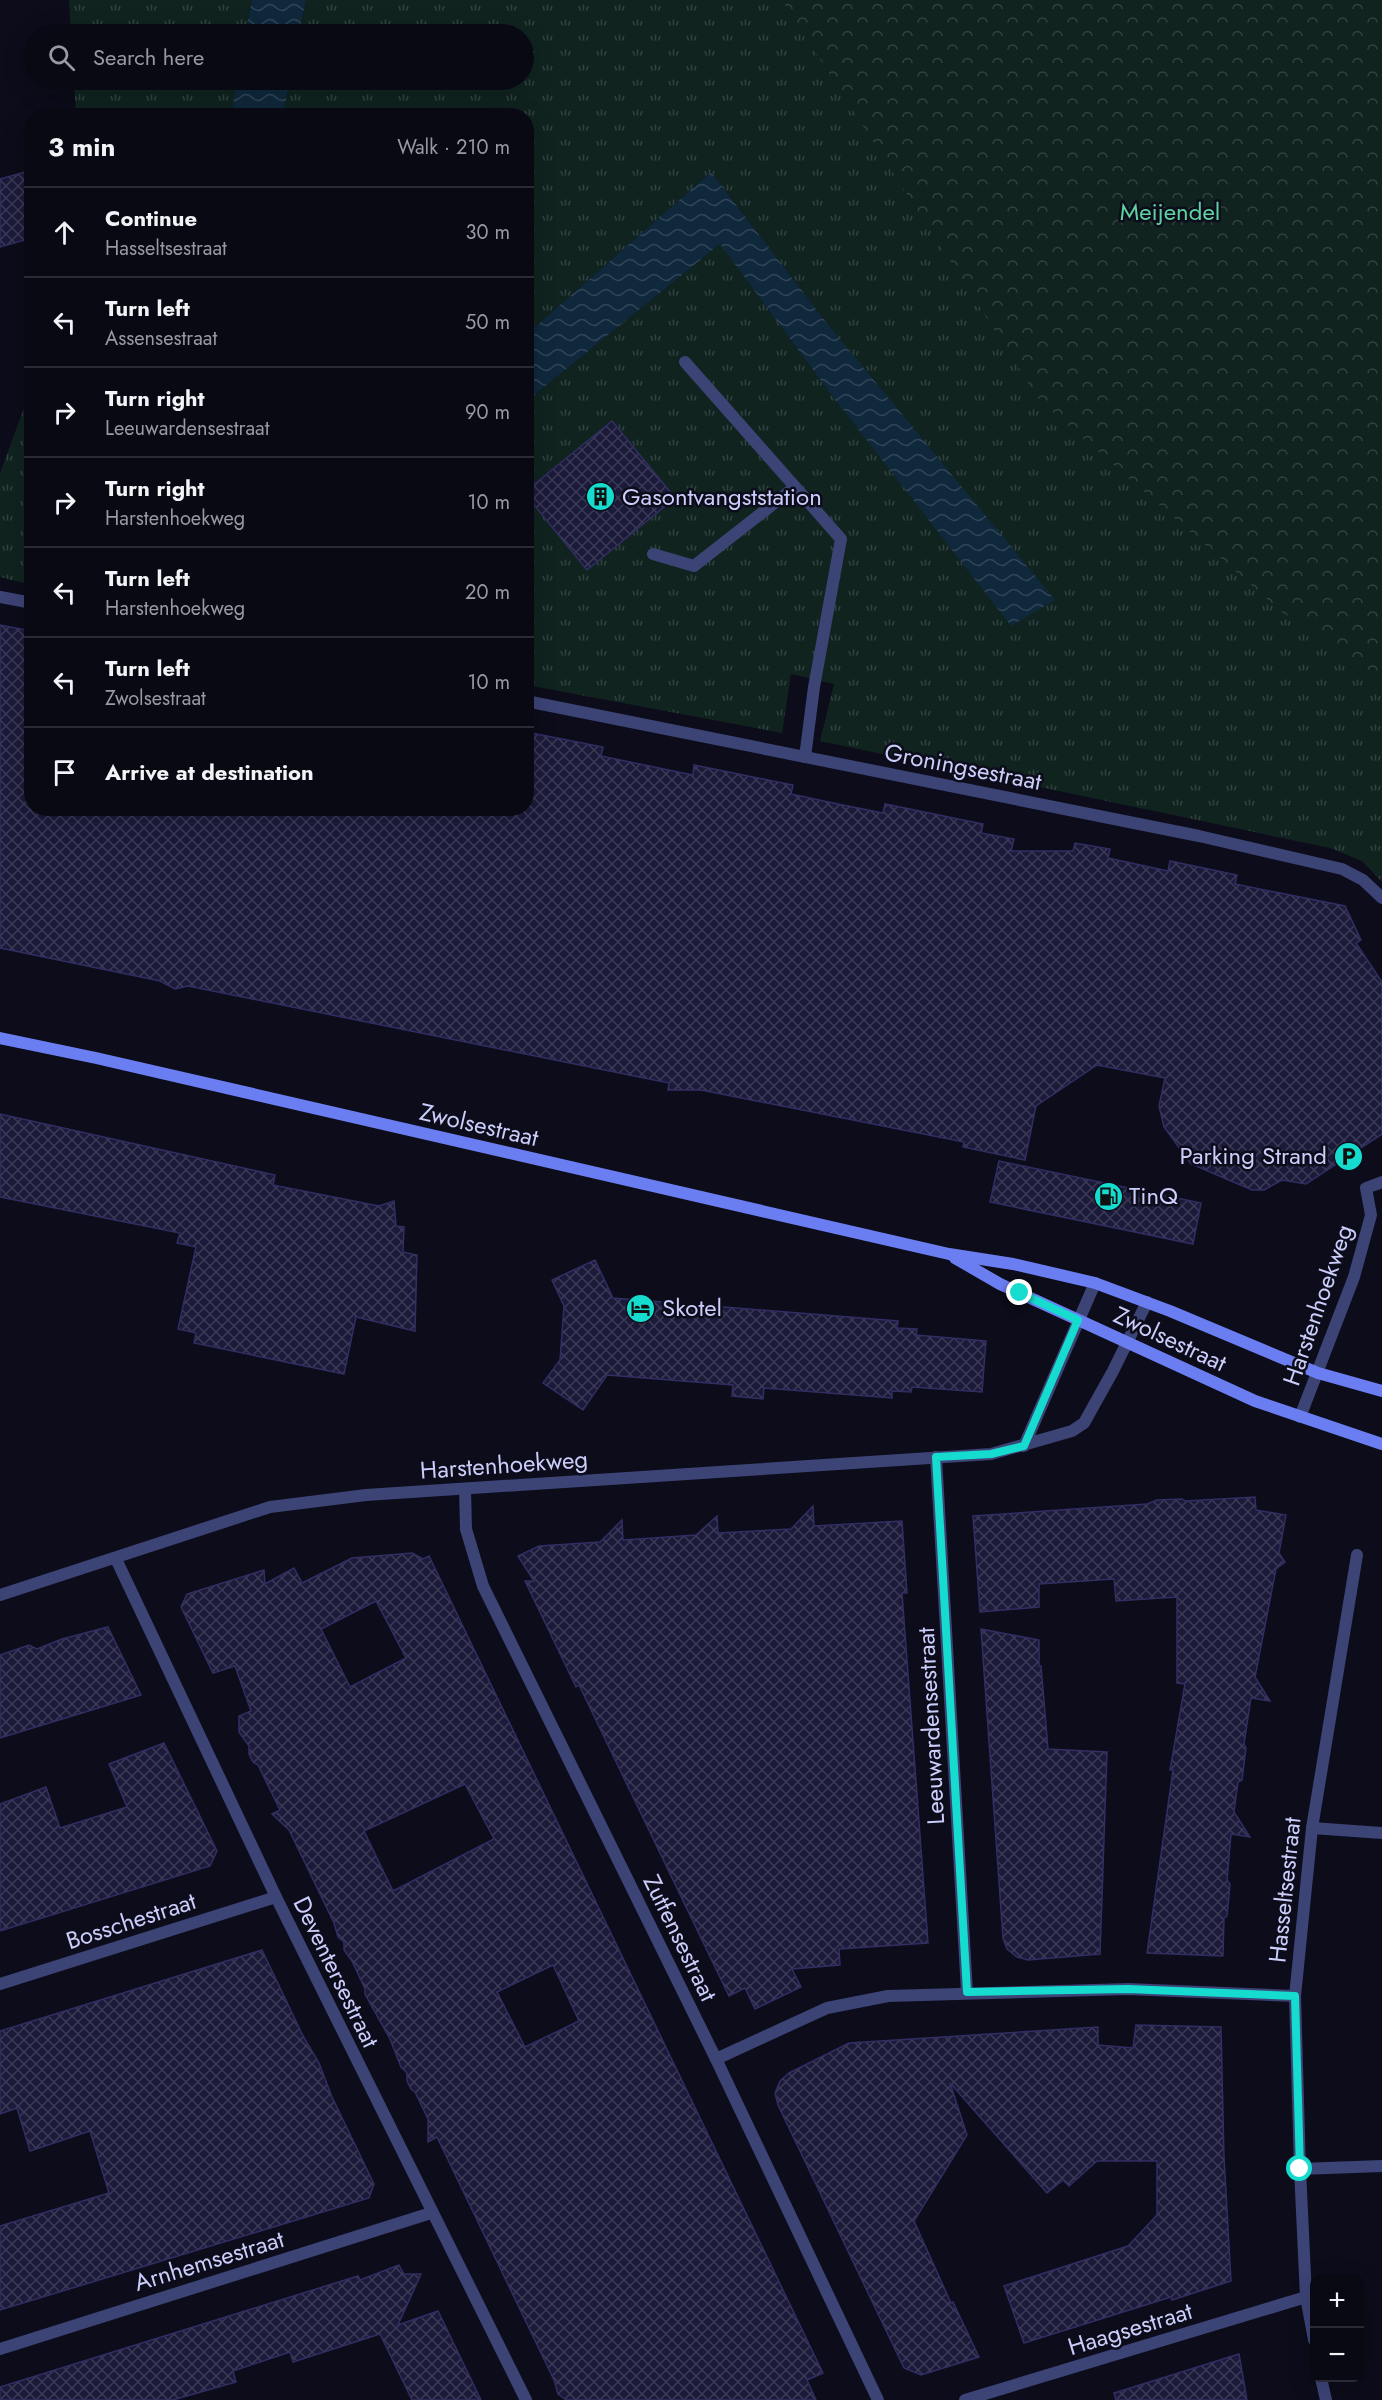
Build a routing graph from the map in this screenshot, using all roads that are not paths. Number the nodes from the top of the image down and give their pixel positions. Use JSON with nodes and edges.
{"nodes":[{"id":1,"x":685,"y":362,"type":"dead end"},
{"id":2,"x":795,"y":487,"type":"junction"},
{"id":3,"x":653,"y":554,"type":"dead end"},
{"id":4,"x":0,"y":597,"type":"edge"},
{"id":5,"x":24,"y":602,"type":"edge"},
{"id":6,"x":534,"y":703,"type":"edge"},
{"id":7,"x":805,"y":757,"type":"junction"},
{"id":8,"x":1382,"y":898,"type":"edge"},
{"id":9,"x":0,"y":1038,"type":"edge"},
{"id":10,"x":1382,"y":1182,"type":"edge"},
{"id":11,"x":949,"y":1254,"type":"junction"},
{"id":12,"x":1095,"y":1283,"type":"junction"},
{"id":13,"x":1147,"y":1302,"type":"junction"},
{"id":14,"x":1078,"y":1320,"type":"junction"},
{"id":15,"x":1127,"y":1343,"type":"junction"},
{"id":16,"x":1318,"y":1373,"type":"junction"},
{"id":17,"x":1382,"y":1391,"type":"edge"},
{"id":18,"x":1300,"y":1417,"type":"junction"},
{"id":19,"x":1382,"y":1444,"type":"edge"},
{"id":20,"x":1024,"y":1446,"type":"junction"},
{"id":21,"x":936,"y":1457,"type":"junction"},
{"id":22,"x":465,"y":1489,"type":"junction"},
{"id":23,"x":1356,"y":1555,"type":"dead end"},
{"id":24,"x":116,"y":1559,"type":"junction"},
{"id":25,"x":0,"y":1595,"type":"edge"},
{"id":26,"x":1312,"y":1828,"type":"junction"},
{"id":27,"x":1382,"y":1833,"type":"edge"},
{"id":28,"x":276,"y":1897,"type":"junction"},
{"id":29,"x":0,"y":1984,"type":"edge"},
{"id":30,"x":967,"y":1992,"type":"junction"},
{"id":31,"x":1295,"y":1996,"type":"junction"},
{"id":32,"x":716,"y":2059,"type":"junction"},
{"id":33,"x":1382,"y":2166,"type":"edge"},
{"id":34,"x":1300,"y":2169,"type":"junction"},
{"id":35,"x":431,"y":2213,"type":"junction"},
{"id":36,"x":1306,"y":2297,"type":"junction"},
{"id":37,"x":1312,"y":2328,"type":"edge"},
{"id":38,"x":0,"y":2349,"type":"edge"},
{"id":39,"x":1323,"y":2382,"type":"edge"},
{"id":40,"x":526,"y":2400,"type":"edge"},
{"id":41,"x":878,"y":2400,"type":"edge"},
{"id":42,"x":965,"y":2400,"type":"edge"},
{"id":43,"x":1326,"y":2400,"type":"edge"}],
"edges":[{"from":1,"to":2,"type":"street"},
{"from":2,"to":3,"type":"street"},
{"from":2,"to":7,"type":"street"},
{"from":4,"to":5,"type":"street"},
{"from":6,"to":7,"type":"street","name":"Groningsestraat"},
{"from":7,"to":8,"type":"street","name":"Groningsestraat"},
{"from":9,"to":11,"type":"main road","name":"Zwolsestraat"},
{"from":10,"to":16,"type":"street","name":"Harstenhoekweg"},
{"from":11,"to":12,"type":"main road","name":"Zwolsestraat"},
{"from":11,"to":14,"type":"main road","name":"Zwolsestraat"},
{"from":12,"to":13,"type":"main road","name":"Zwolsestraat"},
{"from":12,"to":14,"type":"street"},
{"from":13,"to":15,"type":"street","name":"Harstenhoekweg"},
{"from":13,"to":16,"type":"main road","name":"Zwolsestraat"},
{"from":14,"to":15,"type":"main road","name":"Zwolsestraat"},
{"from":14,"to":20,"type":"street"},
{"from":15,"to":18,"type":"main road","name":"Zwolsestraat"},
{"from":15,"to":20,"type":"street","name":"Harstenhoekweg"},
{"from":16,"to":17,"type":"main road","name":"Zwolsestraat"},
{"from":16,"to":18,"type":"street","name":"Harstenhoekweg"},
{"from":18,"to":19,"type":"main road","name":"Zwolsestraat"},
{"from":20,"to":21,"type":"street","name":"Harstenhoekweg"},
{"from":21,"to":22,"type":"street","name":"Harstenhoekweg"},
{"from":21,"to":30,"type":"street","name":"Leeuwardensestraat"},
{"from":22,"to":24,"type":"street","name":"Harstenhoekweg"},
{"from":22,"to":32,"type":"street","name":"Zutfensestraat"},
{"from":23,"to":26,"type":"street","name":"Hasseltsestraat"},
{"from":24,"to":25,"type":"street","name":"Harstenhoekweg"},
{"from":24,"to":28,"type":"street","name":"Deventersestraat"},
{"from":26,"to":27,"type":"street"},
{"from":26,"to":31,"type":"street","name":"Hasseltsestraat"},
{"from":28,"to":29,"type":"street","name":"Bosschestraat"},
{"from":28,"to":35,"type":"street","name":"Deventersestraat"},
{"from":30,"to":31,"type":"street"},
{"from":30,"to":32,"type":"street"},
{"from":31,"to":34,"type":"street","name":"Hasseltsestraat"},
{"from":32,"to":41,"type":"street","name":"Zutfensestraat"},
{"from":33,"to":34,"type":"street"},
{"from":34,"to":36,"type":"street","name":"Hasseltsestraat"},
{"from":35,"to":38,"type":"street","name":"Arnhemsestraat"},
{"from":35,"to":40,"type":"street","name":"Deventersestraat"},
{"from":36,"to":37,"type":"street","name":"Hasseltsestraat"},
{"from":36,"to":42,"type":"street","name":"Haagsestraat"},
{"from":39,"to":43,"type":"street"}]}
